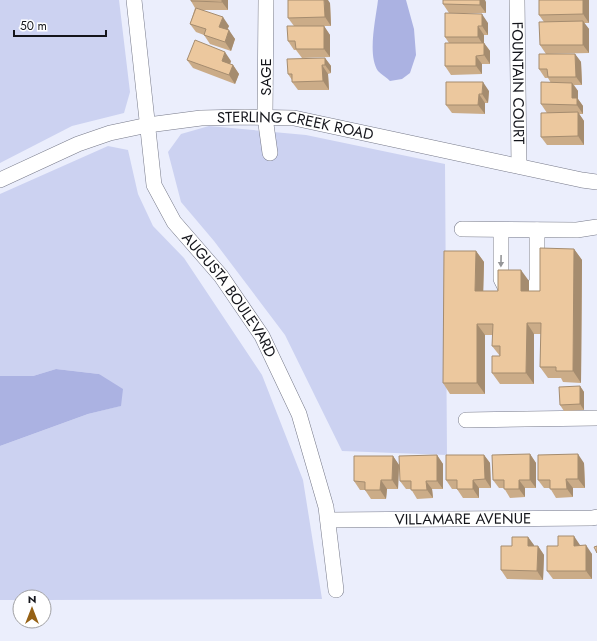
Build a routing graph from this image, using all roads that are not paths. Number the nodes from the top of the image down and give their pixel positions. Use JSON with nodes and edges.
{"nodes":[{"id":1,"x":134,"y":0,"type":"edge"},
{"id":2,"x":266,"y":0,"type":"edge"},
{"id":3,"x":517,"y":0,"type":"edge"},
{"id":4,"x":265,"y":117,"type":"junction"},
{"id":5,"x":148,"y":125,"type":"junction"},
{"id":6,"x":270,"y":153,"type":"dead end"},
{"id":7,"x":519,"y":166,"type":"junction"},
{"id":8,"x":0,"y":180,"type":"edge"},
{"id":9,"x":597,"y":182,"type":"edge"},
{"id":10,"x":597,"y":227,"type":"edge"},
{"id":11,"x":462,"y":229,"type":"dead end"},
{"id":12,"x":501,"y":230,"type":"junction"},
{"id":13,"x":537,"y":230,"type":"junction"},
{"id":14,"x":509,"y":288,"type":"edge"},
{"id":15,"x":532,"y":288,"type":"dead end"},
{"id":16,"x":597,"y":418,"type":"edge"},
{"id":17,"x":466,"y":420,"type":"dead end"},
{"id":18,"x":597,"y":517,"type":"edge"},
{"id":19,"x":328,"y":520,"type":"junction"},
{"id":20,"x":336,"y":590,"type":"dead end"}],
"edges":[{"from":1,"to":5,"type":"street","name":"AUGUSTA BOULEVARD"},
{"from":2,"to":4,"type":"street","name":"SAGE"},
{"from":3,"to":7,"type":"street","name":"FOUNTAIN COURT"},
{"from":4,"to":5,"type":"street","name":"STERLING CREEK ROAD"},
{"from":4,"to":6,"type":"street","name":"SAGE"},
{"from":4,"to":7,"type":"street","name":"STERLING CREEK ROAD"},
{"from":5,"to":8,"type":"street","name":"STERLING CREEK ROAD"},
{"from":5,"to":19,"type":"street","name":"AUGUSTA BOULEVARD"},
{"from":7,"to":9,"type":"street","name":"STERLING CREEK ROAD"},
{"from":10,"to":13,"type":"street"},
{"from":11,"to":12,"type":"street"},
{"from":12,"to":13,"type":"street"},
{"from":12,"to":14,"type":"street","one_way":true},
{"from":13,"to":15,"type":"street"},
{"from":16,"to":17,"type":"street"},
{"from":18,"to":19,"type":"street","name":"VILLAMARE AVENUE"},
{"from":19,"to":20,"type":"street","name":"AUGUSTA BOULEVARD"}]}
